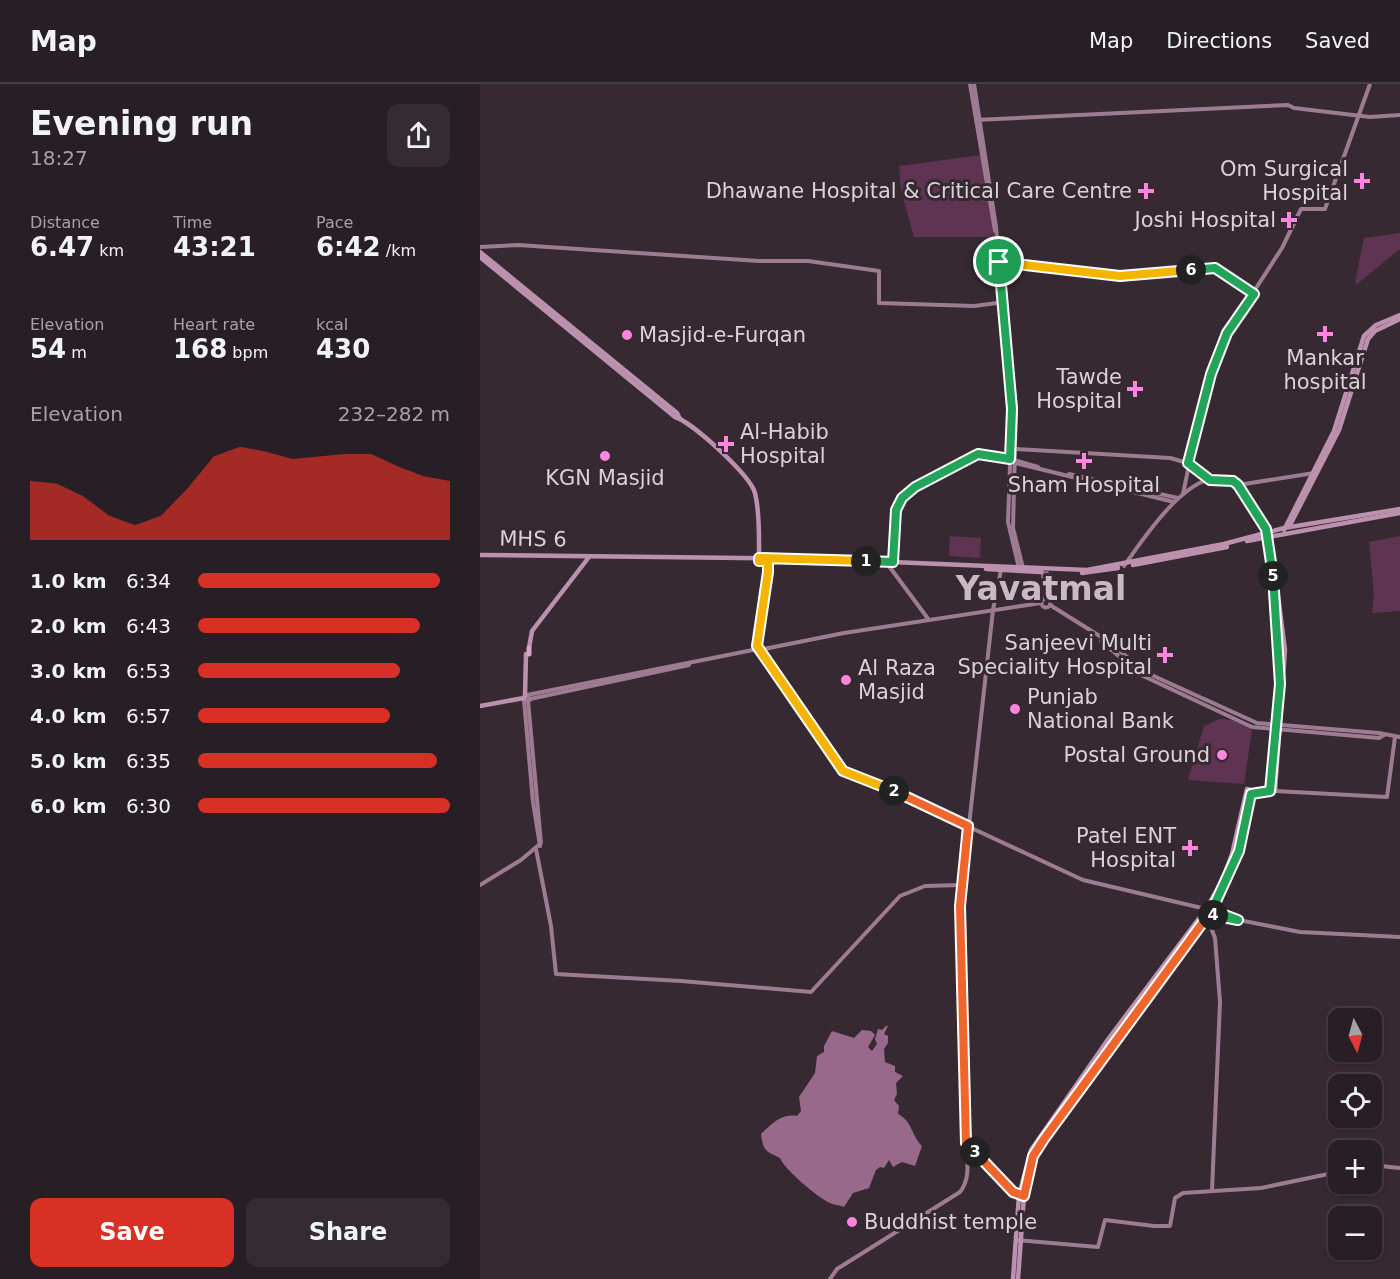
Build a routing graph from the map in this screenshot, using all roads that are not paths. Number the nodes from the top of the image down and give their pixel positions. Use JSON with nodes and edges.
{"nodes":[{"id":1,"x":972,"y":84,"type":"edge"},
{"id":2,"x":1370,"y":84,"type":"edge"},
{"id":3,"x":1400,"y":115,"type":"edge"},
{"id":4,"x":1360,"y":117,"type":"junction"},
{"id":5,"x":978,"y":120,"type":"junction"},
{"id":6,"x":480,"y":247,"type":"edge"},
{"id":7,"x":480,"y":252,"type":"edge"},
{"id":8,"x":480,"y":257,"type":"edge"},
{"id":9,"x":999,"y":262,"type":"junction"},
{"id":10,"x":1254,"y":294,"type":"junction"},
{"id":11,"x":1003,"y":302,"type":"junction"},
{"id":12,"x":1400,"y":317,"type":"edge"},
{"id":13,"x":680,"y":419,"type":"junction"},
{"id":14,"x":1013,"y":449,"type":"junction"},
{"id":15,"x":1011,"y":461,"type":"junction"},
{"id":16,"x":1188,"y":463,"type":"junction"},
{"id":17,"x":1314,"y":473,"type":"junction"},
{"id":18,"x":1210,"y":480,"type":"junction"},
{"id":19,"x":1238,"y":485,"type":"junction"},
{"id":20,"x":1183,"y":494,"type":"junction"},
{"id":21,"x":1176,"y":500,"type":"junction"},
{"id":22,"x":1400,"y":511,"type":"edge"},
{"id":23,"x":1286,"y":530,"type":"junction"},
{"id":24,"x":1268,"y":533,"type":"junction"},
{"id":25,"x":480,"y":556,"type":"edge"},
{"id":26,"x":587,"y":558,"type":"junction"},
{"id":27,"x":759,"y":560,"type":"junction"},
{"id":28,"x":768,"y":561,"type":"junction"},
{"id":29,"x":886,"y":563,"type":"junction"},
{"id":30,"x":893,"y":563,"type":"junction"},
{"id":31,"x":1126,"y":565,"type":"junction"},
{"id":32,"x":1001,"y":570,"type":"junction"},
{"id":33,"x":1022,"y":570,"type":"junction"},
{"id":34,"x":1045,"y":573,"type":"junction"},
{"id":35,"x":1046,"y":602,"type":"junction"},
{"id":36,"x":993,"y":610,"type":"junction"},
{"id":37,"x":929,"y":620,"type":"junction"},
{"id":38,"x":758,"y":650,"type":"junction"},
{"id":39,"x":526,"y":698,"type":"junction"},
{"id":40,"x":480,"y":707,"type":"edge"},
{"id":41,"x":1279,"y":729,"type":"junction"},
{"id":42,"x":1397,"y":737,"type":"edge"},
{"id":43,"x":1273,"y":791,"type":"junction"},
{"id":44,"x":968,"y":826,"type":"junction"},
{"id":45,"x":538,"y":847,"type":"junction"},
{"id":46,"x":480,"y":885,"type":"edge"},
{"id":47,"x":962,"y":885,"type":"junction"},
{"id":48,"x":1207,"y":912,"type":"junction"},
{"id":49,"x":1400,"y":937,"type":"edge"},
{"id":50,"x":966,"y":1143,"type":"junction"},
{"id":51,"x":1382,"y":1166,"type":"edge"},
{"id":52,"x":1400,"y":1168,"type":"edge"},
{"id":53,"x":1328,"y":1174,"type":"edge"},
{"id":54,"x":1212,"y":1191,"type":"junction"},
{"id":55,"x":1021,"y":1196,"type":"junction"},
{"id":56,"x":1018,"y":1241,"type":"junction"},
{"id":57,"x":830,"y":1279,"type":"edge"},
{"id":58,"x":1013,"y":1279,"type":"edge"},
{"id":59,"x":1018,"y":1279,"type":"edge"}],
"edges":[{"from":1,"to":5,"type":"street"},
{"from":2,"to":4,"type":"street"},
{"from":3,"to":4,"type":"street"},
{"from":4,"to":5,"type":"street"},
{"from":4,"to":10,"type":"street"},
{"from":5,"to":9,"type":"street"},
{"from":6,"to":11,"type":"street"},
{"from":7,"to":13,"type":"main road"},
{"from":8,"to":13,"type":"main road"},
{"from":9,"to":10,"type":"street"},
{"from":9,"to":11,"type":"street"},
{"from":10,"to":16,"type":"street"},
{"from":11,"to":14,"type":"street"},
{"from":12,"to":17,"type":"main road"},
{"from":13,"to":27,"type":"main road"},
{"from":14,"to":15,"type":"street"},
{"from":14,"to":16,"type":"street"},
{"from":15,"to":21,"type":"street"},
{"from":15,"to":30,"type":"street"},
{"from":15,"to":33,"type":"street"},
{"from":16,"to":18,"type":"street"},
{"from":16,"to":20,"type":"street"},
{"from":17,"to":19,"type":"street"},
{"from":17,"to":23,"type":"main road"},
{"from":18,"to":19,"type":"street"},
{"from":18,"to":20,"type":"street"},
{"from":19,"to":24,"type":"street"},
{"from":20,"to":21,"type":"street"},
{"from":21,"to":31,"type":"street"},
{"from":22,"to":23,"type":"main road"},
{"from":23,"to":24,"type":"main road"},
{"from":24,"to":31,"type":"main road"},
{"from":24,"to":41,"type":"main road"},
{"from":25,"to":26,"type":"main road"},
{"from":26,"to":27,"type":"main road"},
{"from":26,"to":39,"type":"main road"},
{"from":27,"to":28,"type":"main road"},
{"from":27,"to":29,"type":"main road"},
{"from":28,"to":29,"type":"main road"},
{"from":28,"to":38,"type":"street"},
{"from":29,"to":30,"type":"main road"},
{"from":29,"to":37,"type":"street"},
{"from":30,"to":32,"type":"main road"},
{"from":30,"to":33,"type":"main road"},
{"from":31,"to":33,"type":"main road"},
{"from":31,"to":34,"type":"main road"},
{"from":32,"to":33,"type":"main road"},
{"from":32,"to":36,"type":"street"},
{"from":33,"to":34,"type":"main road"},
{"from":34,"to":35,"type":"street"},
{"from":35,"to":36,"type":"street"},
{"from":35,"to":41,"type":"street"},
{"from":36,"to":37,"type":"street"},
{"from":36,"to":44,"type":"street"},
{"from":37,"to":38,"type":"street"},
{"from":38,"to":39,"type":"street"},
{"from":38,"to":44,"type":"street"},
{"from":39,"to":40,"type":"main road"},
{"from":39,"to":45,"type":"street"},
{"from":41,"to":42,"type":"street"},
{"from":41,"to":43,"type":"main road"},
{"from":42,"to":43,"type":"street"},
{"from":43,"to":48,"type":"main road"},
{"from":44,"to":47,"type":"street"},
{"from":44,"to":48,"type":"street"},
{"from":45,"to":46,"type":"street"},
{"from":45,"to":47,"type":"street"},
{"from":47,"to":50,"type":"street"},
{"from":48,"to":49,"type":"street"},
{"from":48,"to":54,"type":"street"},
{"from":48,"to":55,"type":"main road"},
{"from":50,"to":55,"type":"street"},
{"from":50,"to":57,"type":"street"},
{"from":51,"to":52,"type":"street"},
{"from":53,"to":54,"type":"street"},
{"from":54,"to":56,"type":"street"},
{"from":55,"to":56,"type":"main road"},
{"from":56,"to":58,"type":"main road"},
{"from":56,"to":59,"type":"main road"}]}
